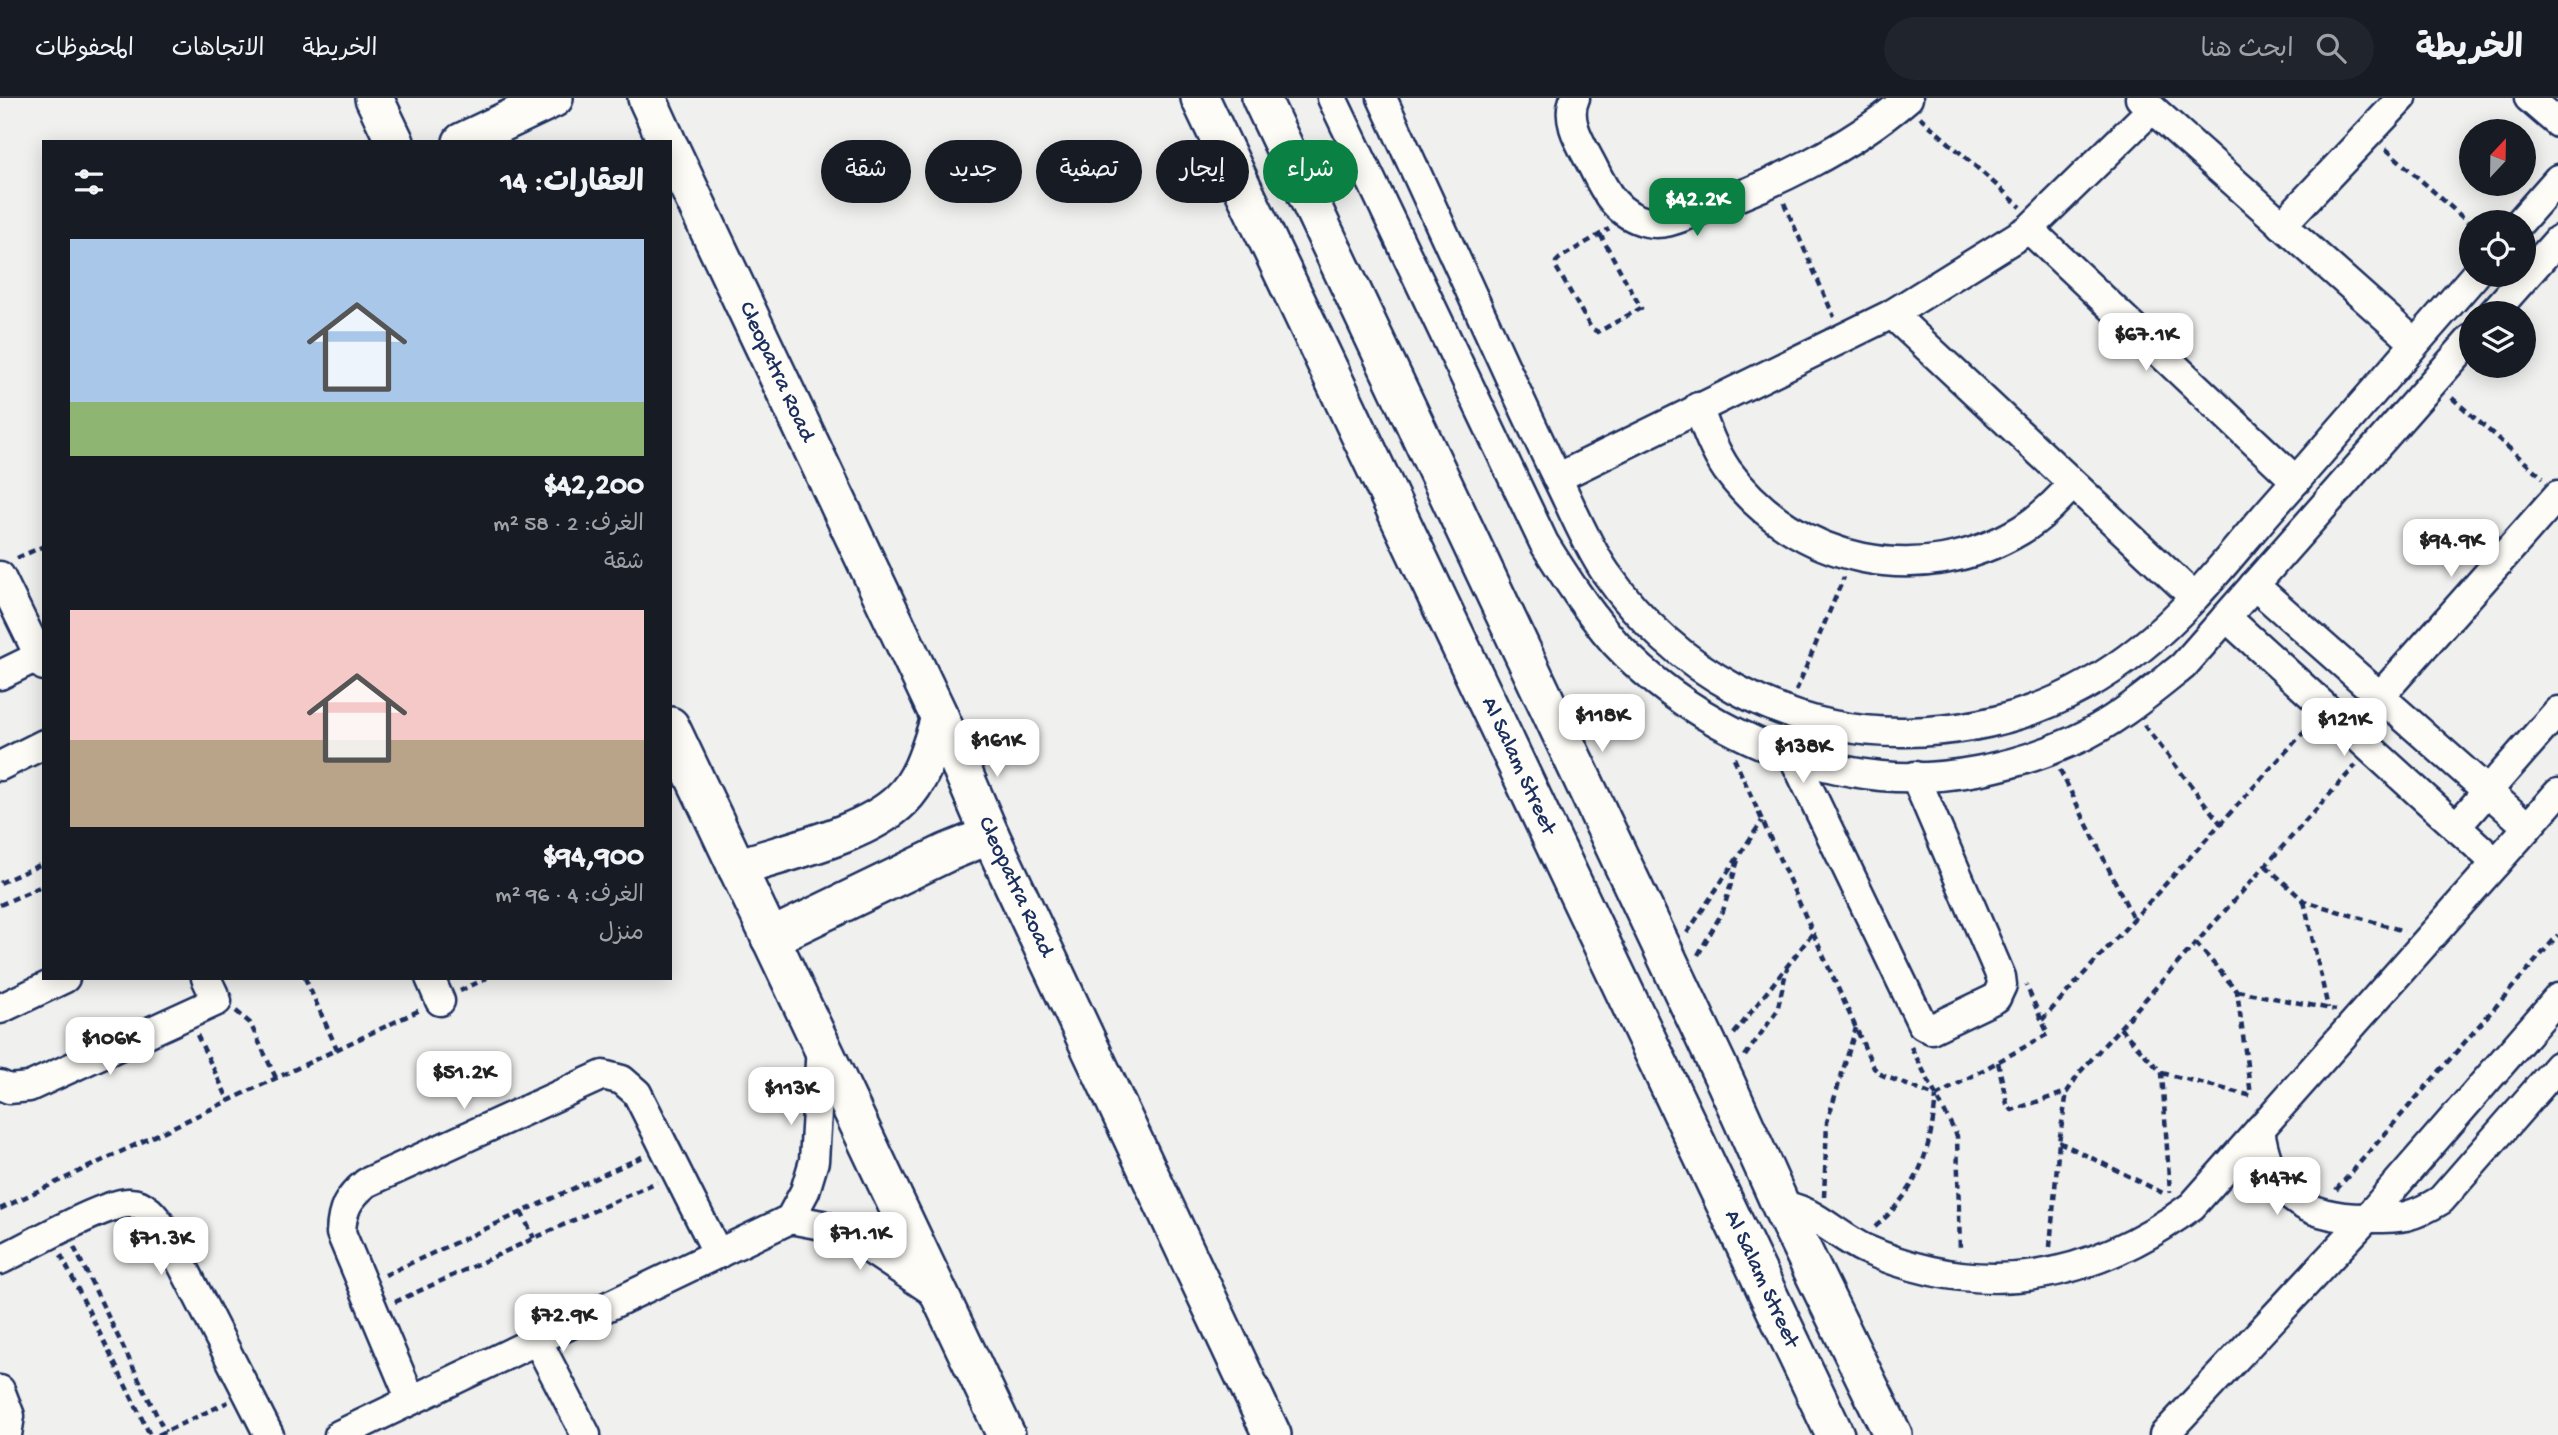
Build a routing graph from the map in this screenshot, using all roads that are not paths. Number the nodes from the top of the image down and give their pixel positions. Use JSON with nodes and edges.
{"nodes":[{"id":1,"x":554,"y":98,"type":"edge"},
{"id":2,"x":1200,"y":98,"type":"edge"},
{"id":3,"x":1261,"y":98,"type":"edge"},
{"id":4,"x":1332,"y":98,"type":"edge"},
{"id":5,"x":1382,"y":98,"type":"edge"},
{"id":6,"x":1575,"y":98,"type":"edge"},
{"id":7,"x":2529,"y":98,"type":"edge"},
{"id":8,"x":381,"y":100,"type":"edge"},
{"id":9,"x":644,"y":100,"type":"edge"},
{"id":10,"x":1906,"y":100,"type":"edge"},
{"id":11,"x":2396,"y":100,"type":"edge"},
{"id":12,"x":2146,"y":103,"type":"edge"},
{"id":13,"x":2558,"y":124,"type":"edge"},
{"id":14,"x":394,"y":140,"type":"edge"},
{"id":15,"x":466,"y":140,"type":"edge"},
{"id":16,"x":666,"y":140,"type":"edge"},
{"id":17,"x":672,"y":152,"type":"edge"},
{"id":18,"x":2558,"y":179,"type":"edge"},
{"id":19,"x":2531,"y":210,"type":"edge"},
{"id":20,"x":2033,"y":225,"type":"junction"},
{"id":21,"x":2283,"y":225,"type":"junction"},
{"id":22,"x":2558,"y":240,"type":"edge"},
{"id":23,"x":2464,"y":287,"type":"edge"},
{"id":24,"x":1471,"y":295,"type":"junction"},
{"id":25,"x":2504,"y":301,"type":"edge"},
{"id":26,"x":1434,"y":313,"type":"junction"},
{"id":27,"x":1892,"y":314,"type":"junction"},
{"id":28,"x":2415,"y":343,"type":"junction"},
{"id":29,"x":2459,"y":353,"type":"edge"},
{"id":30,"x":1698,"y":407,"type":"junction"},
{"id":31,"x":1557,"y":478,"type":"junction"},
{"id":32,"x":2296,"y":481,"type":"junction"},
{"id":33,"x":2073,"y":484,"type":"junction"},
{"id":34,"x":2553,"y":488,"type":"edge"},
{"id":35,"x":5,"y":568,"type":"edge"},
{"id":36,"x":2254,"y":585,"type":"junction"},
{"id":37,"x":2194,"y":597,"type":"junction"},
{"id":38,"x":2226,"y":617,"type":"junction"},
{"id":39,"x":41,"y":661,"type":"edge"},
{"id":40,"x":0,"y":675,"type":"edge"},
{"id":41,"x":2380,"y":696,"type":"junction"},
{"id":42,"x":2558,"y":711,"type":"edge"},
{"id":43,"x":940,"y":718,"type":"junction"},
{"id":44,"x":672,"y":730,"type":"edge"},
{"id":45,"x":42,"y":745,"type":"edge"},
{"id":46,"x":1793,"y":756,"type":"junction"},
{"id":47,"x":0,"y":766,"type":"edge"},
{"id":48,"x":1915,"y":776,"type":"junction"},
{"id":49,"x":2488,"y":791,"type":"junction"},
{"id":50,"x":2558,"y":793,"type":"edge"},
{"id":51,"x":2456,"y":827,"type":"junction"},
{"id":52,"x":2528,"y":827,"type":"junction"},
{"id":53,"x":990,"y":835,"type":"junction"},
{"id":54,"x":2496,"y":863,"type":"junction"},
{"id":55,"x":737,"y":868,"type":"junction"},
{"id":56,"x":770,"y":937,"type":"junction"},
{"id":57,"x":61,"y":980,"type":"edge"},
{"id":58,"x":211,"y":990,"type":"edge"},
{"id":59,"x":2558,"y":998,"type":"edge"},
{"id":60,"x":0,"y":1009,"type":"edge"},
{"id":61,"x":821,"y":1044,"type":"junction"},
{"id":62,"x":2558,"y":1066,"type":"edge"},
{"id":63,"x":0,"y":1085,"type":"edge"},
{"id":64,"x":2260,"y":1129,"type":"junction"},
{"id":65,"x":1780,"y":1206,"type":"junction"},
{"id":66,"x":2367,"y":1218,"type":"junction"},
{"id":67,"x":790,"y":1219,"type":"junction"},
{"id":68,"x":718,"y":1254,"type":"junction"},
{"id":69,"x":0,"y":1260,"type":"edge"},
{"id":70,"x":940,"y":1296,"type":"junction"},
{"id":71,"x":537,"y":1340,"type":"junction"},
{"id":72,"x":0,"y":1390,"type":"edge"},
{"id":73,"x":411,"y":1400,"type":"junction"},
{"id":74,"x":7,"y":1435,"type":"edge"},
{"id":75,"x":269,"y":1435,"type":"edge"},
{"id":76,"x":338,"y":1435,"type":"edge"},
{"id":77,"x":586,"y":1435,"type":"edge"},
{"id":78,"x":1006,"y":1435,"type":"edge"},
{"id":79,"x":1272,"y":1435,"type":"edge"},
{"id":80,"x":1836,"y":1435,"type":"edge"},
{"id":81,"x":1893,"y":1435,"type":"edge"},
{"id":82,"x":2164,"y":1435,"type":"edge"}],
"edges":[{"from":1,"to":15,"type":"main road"},
{"from":2,"to":80,"type":"main road","name":"Al Salam Street"},
{"from":3,"to":65,"type":"main road"},
{"from":4,"to":26,"type":"street"},
{"from":5,"to":24,"type":"street"},
{"from":6,"to":10,"type":"street"},
{"from":7,"to":13,"type":"street"},
{"from":8,"to":14,"type":"main road"},
{"from":9,"to":16,"type":"main road"},
{"from":11,"to":21,"type":"street"},
{"from":12,"to":20,"type":"street"},
{"from":12,"to":21,"type":"street"},
{"from":17,"to":43,"type":"main road","name":"Cleopatra Road"},
{"from":18,"to":19,"type":"street"},
{"from":20,"to":27,"type":"street"},
{"from":20,"to":32,"type":"street"},
{"from":21,"to":28,"type":"street"},
{"from":22,"to":25,"type":"street"},
{"from":23,"to":28,"type":"street"},
{"from":24,"to":26,"type":"street"},
{"from":24,"to":31,"type":"street"},
{"from":26,"to":46,"type":"street"},
{"from":27,"to":30,"type":"street"},
{"from":27,"to":33,"type":"street"},
{"from":28,"to":32,"type":"street"},
{"from":29,"to":36,"type":"street"},
{"from":30,"to":31,"type":"street"},
{"from":30,"to":33,"type":"street"},
{"from":31,"to":37,"type":"street"},
{"from":32,"to":37,"type":"street"},
{"from":33,"to":37,"type":"street"},
{"from":34,"to":41,"type":"street"},
{"from":35,"to":39,"type":"street"},
{"from":36,"to":38,"type":"street"},
{"from":36,"to":41,"type":"street"},
{"from":38,"to":48,"type":"street"},
{"from":38,"to":51,"type":"street"},
{"from":39,"to":40,"type":"street"},
{"from":41,"to":49,"type":"street"},
{"from":42,"to":49,"type":"street"},
{"from":43,"to":53,"type":"main road","name":"Cleopatra Road"},
{"from":43,"to":55,"type":"main road"},
{"from":44,"to":55,"type":"main road"},
{"from":45,"to":47,"type":"street"},
{"from":46,"to":48,"type":"street"},
{"from":46,"to":48,"type":"street"},
{"from":49,"to":51,"type":"street"},
{"from":49,"to":52,"type":"street"},
{"from":50,"to":52,"type":"street"},
{"from":51,"to":54,"type":"street"},
{"from":52,"to":54,"type":"street"},
{"from":53,"to":56,"type":"main road"},
{"from":53,"to":79,"type":"main road","name":"Cleopatra Road"},
{"from":54,"to":64,"type":"street"},
{"from":55,"to":56,"type":"main road"},
{"from":56,"to":61,"type":"main road"},
{"from":57,"to":60,"type":"street"},
{"from":58,"to":63,"type":"street"},
{"from":59,"to":66,"type":"street"},
{"from":61,"to":67,"type":"street"},
{"from":61,"to":70,"type":"main road"},
{"from":62,"to":66,"type":"street"},
{"from":64,"to":65,"type":"street"},
{"from":64,"to":66,"type":"street"},
{"from":65,"to":81,"type":"main road"},
{"from":66,"to":82,"type":"street"},
{"from":67,"to":68,"type":"street"},
{"from":67,"to":70,"type":"street"},
{"from":68,"to":71,"type":"street"},
{"from":68,"to":73,"type":"street"},
{"from":69,"to":75,"type":"street"},
{"from":70,"to":78,"type":"main road"},
{"from":71,"to":73,"type":"street"},
{"from":71,"to":77,"type":"street"},
{"from":72,"to":74,"type":"street"},
{"from":73,"to":76,"type":"street"}]}
